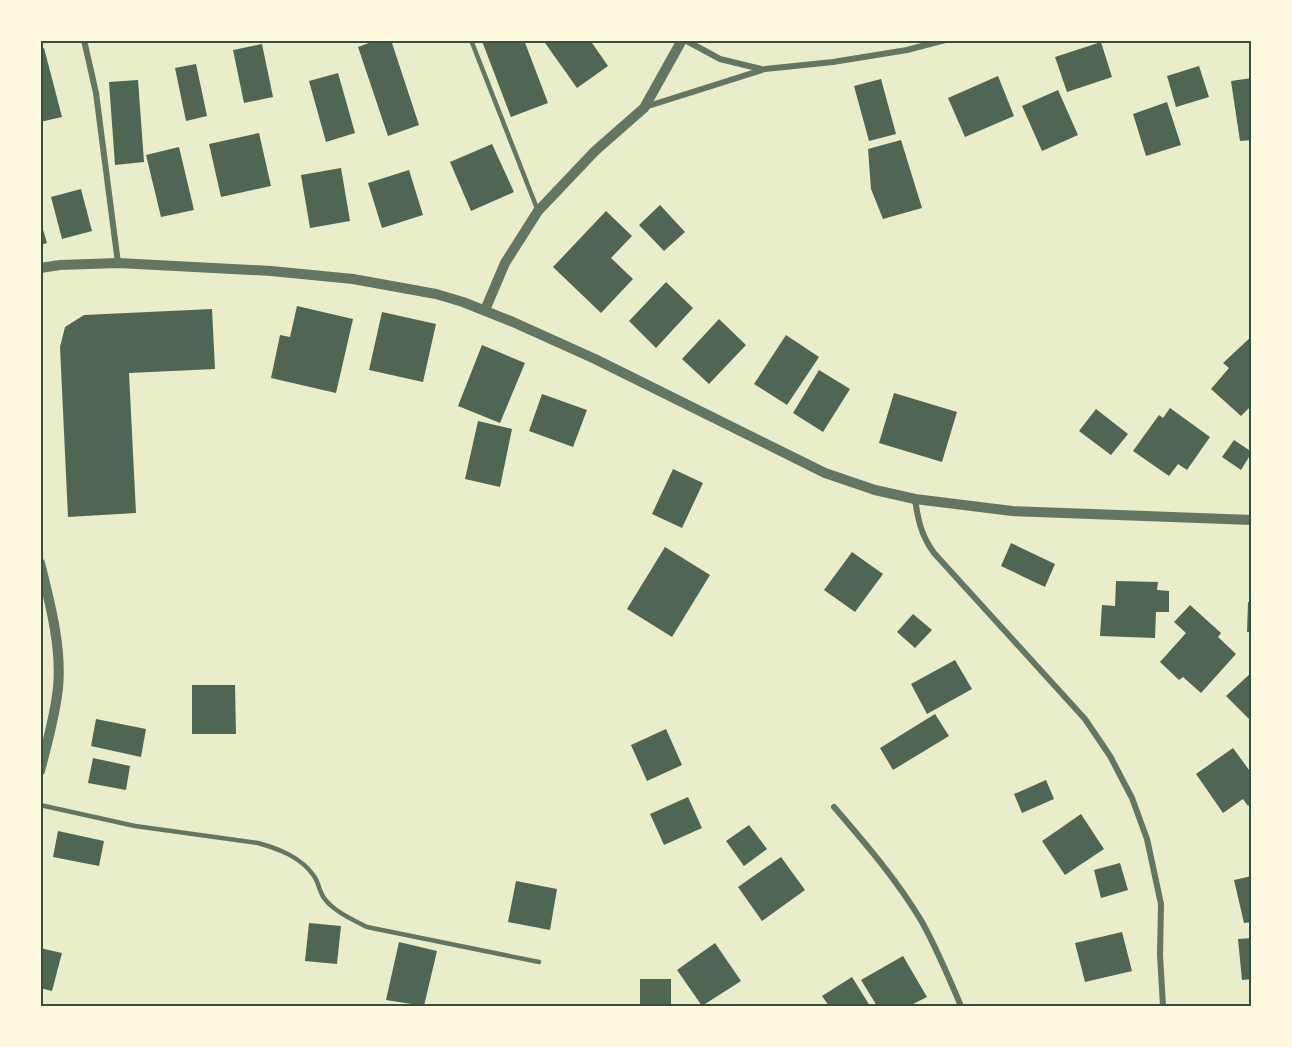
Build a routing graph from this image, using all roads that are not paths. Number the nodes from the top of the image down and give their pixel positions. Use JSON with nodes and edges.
{"nodes":[{"id":1,"x":84,"y":40,"type":"edge"},
{"id":2,"x":471,"y":40,"type":"edge"},
{"id":3,"x":683,"y":40,"type":"edge"},
{"id":4,"x":945,"y":40,"type":"edge"},
{"id":5,"x":765,"y":69,"type":"junction"},
{"id":6,"x":644,"y":108,"type":"junction"},
{"id":7,"x":538,"y":211,"type":"junction"},
{"id":8,"x":118,"y":263,"type":"junction"},
{"id":9,"x":40,"y":268,"type":"edge"},
{"id":10,"x":485,"y":310,"type":"junction"},
{"id":11,"x":915,"y":499,"type":"junction"},
{"id":12,"x":1251,"y":519,"type":"edge"},
{"id":13,"x":40,"y":564,"type":"edge"},
{"id":14,"x":40,"y":771,"type":"edge"},
{"id":15,"x":40,"y":805,"type":"edge"},
{"id":16,"x":834,"y":807,"type":"dead end"},
{"id":17,"x":539,"y":962,"type":"dead end"},
{"id":18,"x":961,"y":1006,"type":"edge"},
{"id":19,"x":1163,"y":1006,"type":"edge"}],
"edges":[{"from":1,"to":8,"type":"street"},
{"from":2,"to":7,"type":"lane"},
{"from":3,"to":5,"type":"street"},
{"from":3,"to":6,"type":"street"},
{"from":4,"to":5,"type":"street"},
{"from":5,"to":6,"type":"street"},
{"from":6,"to":7,"type":"street"},
{"from":7,"to":10,"type":"street"},
{"from":8,"to":9,"type":"street"},
{"from":8,"to":10,"type":"street"},
{"from":10,"to":11,"type":"street"},
{"from":11,"to":12,"type":"street"},
{"from":11,"to":19,"type":"street"},
{"from":13,"to":14,"type":"street"},
{"from":15,"to":17,"type":"lane"},
{"from":16,"to":18,"type":"street"}]}
